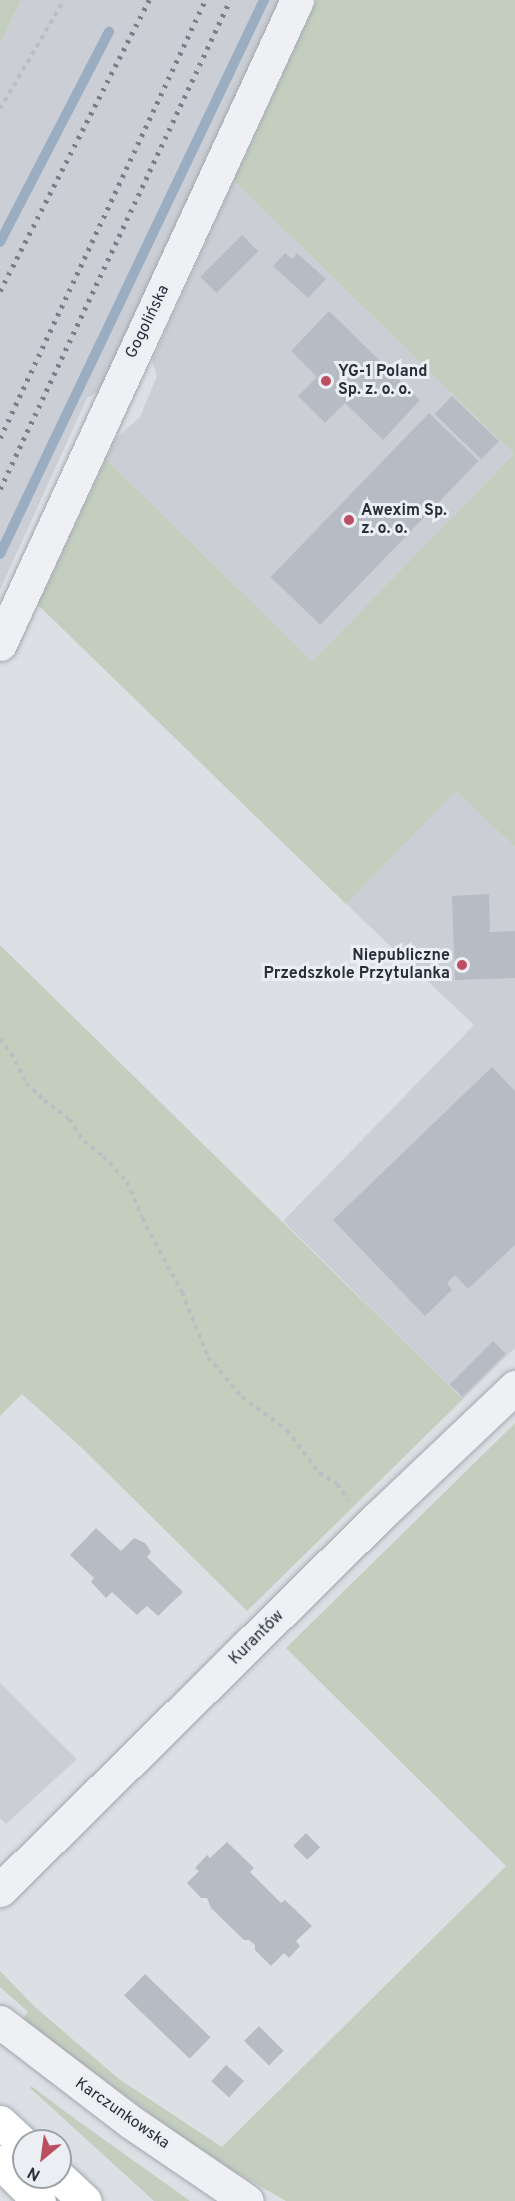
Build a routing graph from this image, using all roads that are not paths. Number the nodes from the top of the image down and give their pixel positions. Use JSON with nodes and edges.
{"nodes":[{"id":1,"x":297,"y":0,"type":"edge"},
{"id":2,"x":0,"y":644,"type":"edge"},
{"id":3,"x":515,"y":1387,"type":"edge"},
{"id":4,"x":0,"y":1890,"type":"edge"},
{"id":5,"x":0,"y":2022,"type":"edge"},
{"id":6,"x":0,"y":2122,"type":"edge"},
{"id":7,"x":12,"y":2133,"type":"edge"},
{"id":8,"x":0,"y":2162,"type":"edge"},
{"id":9,"x":72,"y":2189,"type":"edge"},
{"id":10,"x":39,"y":2201,"type":"edge"},
{"id":11,"x":85,"y":2201,"type":"edge"},
{"id":12,"x":248,"y":2201,"type":"edge"}],
"edges":[{"from":1,"to":2,"type":"street","name":"Gogolińska"},
{"from":3,"to":4,"type":"street","name":"Kurantów"},
{"from":5,"to":12,"type":"street","name":"Karczunkowska"},
{"from":6,"to":7,"type":"street"},
{"from":8,"to":10,"type":"street"},
{"from":9,"to":11,"type":"street"}]}
